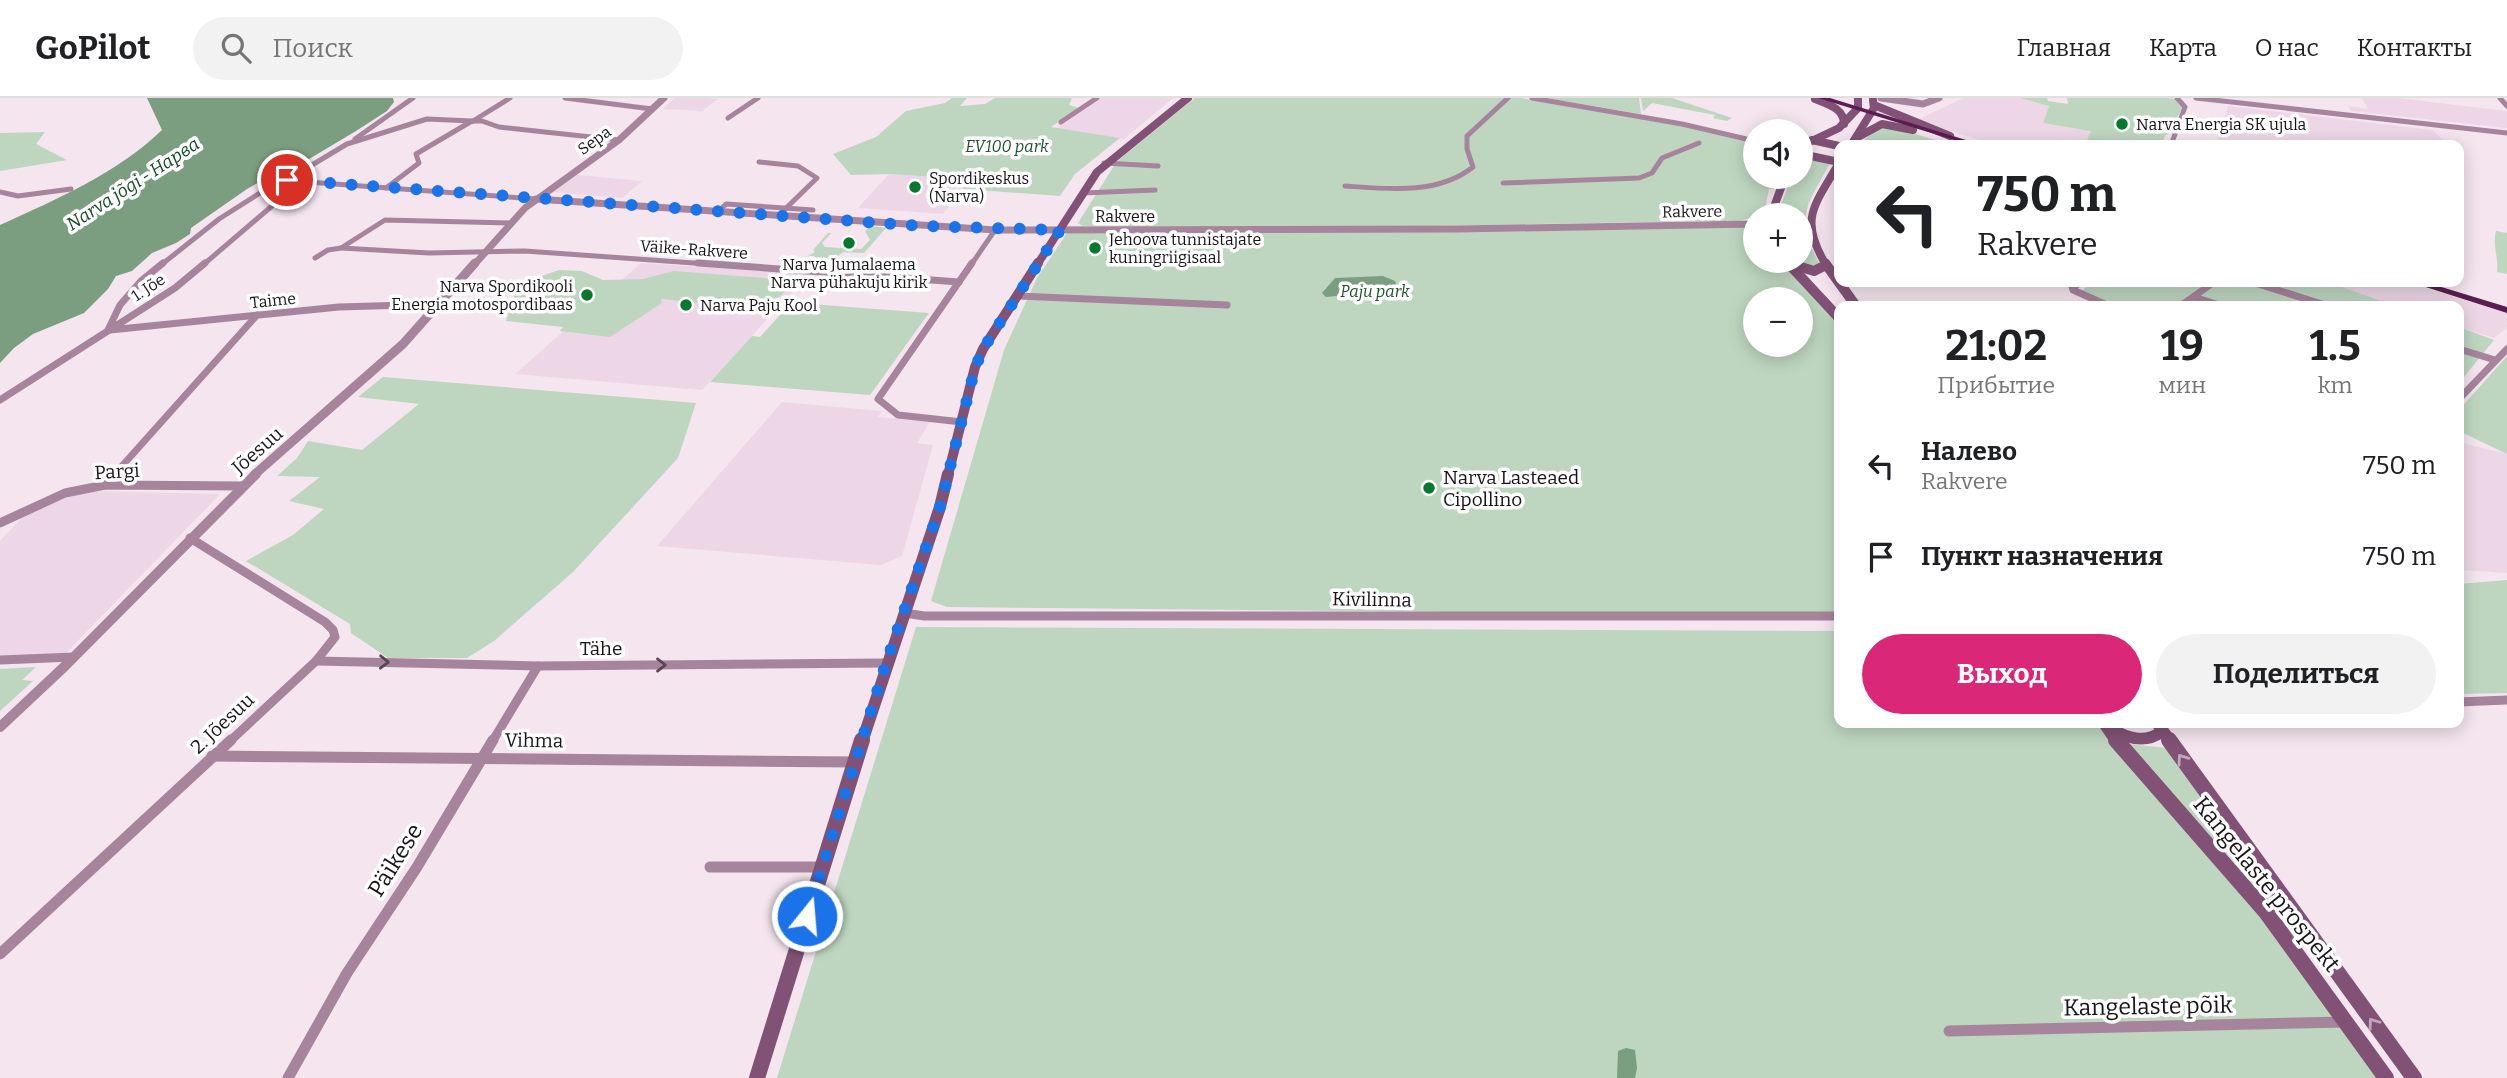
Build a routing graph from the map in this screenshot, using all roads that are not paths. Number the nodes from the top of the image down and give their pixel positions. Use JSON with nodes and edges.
{"nodes":[{"id":1,"x":412,"y":98,"type":"edge"},
{"id":2,"x":510,"y":98,"type":"edge"},
{"id":3,"x":565,"y":98,"type":"edge"},
{"id":4,"x":638,"y":98,"type":"edge"},
{"id":5,"x":664,"y":98,"type":"edge"},
{"id":6,"x":758,"y":98,"type":"edge"},
{"id":7,"x":1097,"y":98,"type":"edge"},
{"id":8,"x":1188,"y":98,"type":"edge"},
{"id":9,"x":1508,"y":98,"type":"edge"},
{"id":10,"x":1532,"y":98,"type":"edge"},
{"id":11,"x":1814,"y":98,"type":"edge"},
{"id":12,"x":1822,"y":98,"type":"edge"},
{"id":13,"x":1832,"y":98,"type":"edge"},
{"id":14,"x":1839,"y":98,"type":"edge"},
{"id":15,"x":1858,"y":98,"type":"edge"},
{"id":16,"x":1881,"y":98,"type":"edge"},
{"id":17,"x":1939,"y":98,"type":"edge"},
{"id":18,"x":2178,"y":98,"type":"edge"},
{"id":19,"x":2196,"y":98,"type":"edge"},
{"id":20,"x":2500,"y":98,"type":"edge"},
{"id":21,"x":583,"y":99,"type":"edge"},
{"id":22,"x":1901,"y":101,"type":"junction"},
{"id":23,"x":627,"y":106,"type":"junction"},
{"id":24,"x":2507,"y":106,"type":"edge"},
{"id":25,"x":1872,"y":107,"type":"edge"},
{"id":26,"x":652,"y":109,"type":"junction"},
{"id":27,"x":1857,"y":110,"type":"junction"},
{"id":28,"x":728,"y":118,"type":"dead end"},
{"id":29,"x":472,"y":121,"type":"junction"},
{"id":30,"x":1061,"y":122,"type":"dead end"},
{"id":31,"x":1844,"y":124,"type":"junction"},
{"id":32,"x":1918,"y":131,"type":"junction"},
{"id":33,"x":2507,"y":133,"type":"edge"},
{"id":34,"x":1858,"y":137,"type":"junction"},
{"id":35,"x":1743,"y":138,"type":"edge"},
{"id":36,"x":1813,"y":140,"type":"edge"},
{"id":37,"x":1855,"y":140,"type":"edge"},
{"id":38,"x":1953,"y":140,"type":"edge"},
{"id":39,"x":1957,"y":140,"type":"edge"},
{"id":40,"x":2173,"y":140,"type":"edge"},
{"id":41,"x":619,"y":141,"type":"junction"},
{"id":42,"x":1813,"y":141,"type":"edge"},
{"id":43,"x":1699,"y":143,"type":"dead end"},
{"id":44,"x":347,"y":144,"type":"junction"},
{"id":45,"x":1834,"y":145,"type":"edge"},
{"id":46,"x":1813,"y":157,"type":"edge"},
{"id":47,"x":1834,"y":161,"type":"edge"},
{"id":48,"x":759,"y":162,"type":"dead end"},
{"id":49,"x":1104,"y":163,"type":"junction"},
{"id":50,"x":1158,"y":166,"type":"dead end"},
{"id":51,"x":1834,"y":171,"type":"edge"},
{"id":52,"x":287,"y":180,"type":"junction"},
{"id":53,"x":300,"y":182,"type":"junction"},
{"id":54,"x":1503,"y":183,"type":"dead end"},
{"id":55,"x":1345,"y":186,"type":"dead end"},
{"id":56,"x":386,"y":188,"type":"junction"},
{"id":57,"x":71,"y":189,"type":"dead end"},
{"id":58,"x":1155,"y":190,"type":"dead end"},
{"id":59,"x":0,"y":192,"type":"edge"},
{"id":60,"x":1083,"y":193,"type":"junction"},
{"id":61,"x":536,"y":199,"type":"junction"},
{"id":62,"x":786,"y":208,"type":"junction"},
{"id":63,"x":813,"y":210,"type":"dead end"},
{"id":64,"x":718,"y":212,"type":"junction"},
{"id":65,"x":778,"y":216,"type":"junction"},
{"id":66,"x":511,"y":223,"type":"junction"},
{"id":67,"x":1743,"y":224,"type":"edge"},
{"id":68,"x":995,"y":230,"type":"junction"},
{"id":69,"x":1060,"y":230,"type":"junction"},
{"id":70,"x":341,"y":248,"type":"junction"},
{"id":71,"x":488,"y":250,"type":"junction"},
{"id":72,"x":315,"y":258,"type":"dead end"},
{"id":73,"x":1826,"y":265,"type":"junction"},
{"id":74,"x":1813,"y":271,"type":"edge"},
{"id":75,"x":1798,"y":273,"type":"edge"},
{"id":76,"x":1834,"y":276,"type":"edge"},
{"id":77,"x":959,"y":282,"type":"junction"},
{"id":78,"x":2072,"y":287,"type":"edge"},
{"id":79,"x":2207,"y":287,"type":"edge"},
{"id":80,"x":2268,"y":287,"type":"edge"},
{"id":81,"x":2433,"y":287,"type":"edge"},
{"id":82,"x":2441,"y":287,"type":"edge"},
{"id":83,"x":1018,"y":296,"type":"junction"},
{"id":84,"x":2194,"y":297,"type":"junction"},
{"id":85,"x":2098,"y":301,"type":"edge"},
{"id":86,"x":2188,"y":301,"type":"edge"},
{"id":87,"x":2206,"y":301,"type":"edge"},
{"id":88,"x":2312,"y":301,"type":"edge"},
{"id":89,"x":441,"y":304,"type":"junction"},
{"id":90,"x":1227,"y":305,"type":"dead end"},
{"id":91,"x":2507,"y":308,"type":"edge"},
{"id":92,"x":1834,"y":313,"type":"edge"},
{"id":93,"x":257,"y":315,"type":"junction"},
{"id":94,"x":108,"y":330,"type":"junction"},
{"id":95,"x":2507,"y":349,"type":"edge"},
{"id":96,"x":2464,"y":351,"type":"edge"},
{"id":97,"x":2495,"y":360,"type":"junction"},
{"id":98,"x":2464,"y":389,"type":"edge"},
{"id":99,"x":2468,"y":390,"type":"junction"},
{"id":100,"x":2464,"y":394,"type":"edge"},
{"id":101,"x":0,"y":400,"type":"edge"},
{"id":102,"x":962,"y":422,"type":"junction"},
{"id":103,"x":105,"y":485,"type":"junction"},
{"id":104,"x":243,"y":486,"type":"junction"},
{"id":105,"x":0,"y":523,"type":"edge"},
{"id":106,"x":190,"y":538,"type":"junction"},
{"id":107,"x":905,"y":613,"type":"junction"},
{"id":108,"x":1834,"y":616,"type":"edge"},
{"id":109,"x":74,"y":657,"type":"junction"},
{"id":110,"x":0,"y":660,"type":"edge"},
{"id":111,"x":316,"y":661,"type":"junction"},
{"id":112,"x":886,"y":663,"type":"junction"},
{"id":113,"x":538,"y":666,"type":"junction"},
{"id":114,"x":2507,"y":701,"type":"edge"},
{"id":115,"x":2464,"y":702,"type":"edge"},
{"id":116,"x":0,"y":727,"type":"edge"},
{"id":117,"x":2107,"y":728,"type":"edge"},
{"id":118,"x":2111,"y":728,"type":"edge"},
{"id":119,"x":2159,"y":728,"type":"edge"},
{"id":120,"x":2160,"y":728,"type":"edge"},
{"id":121,"x":212,"y":756,"type":"junction"},
{"id":122,"x":483,"y":757,"type":"junction"},
{"id":123,"x":855,"y":762,"type":"junction"},
{"id":124,"x":710,"y":867,"type":"dead end"},
{"id":125,"x":823,"y":867,"type":"junction"},
{"id":126,"x":0,"y":954,"type":"edge"},
{"id":127,"x":2348,"y":1022,"type":"junction"},
{"id":128,"x":1949,"y":1031,"type":"dead end"},
{"id":129,"x":288,"y":1078,"type":"edge"},
{"id":130,"x":757,"y":1078,"type":"edge"},
{"id":131,"x":2386,"y":1078,"type":"edge"},
{"id":132,"x":2414,"y":1078,"type":"edge"}],
"edges":[{"from":1,"to":44,"type":"street"},
{"from":2,"to":29,"type":"street"},
{"from":3,"to":21,"type":"street"},
{"from":4,"to":23,"type":"street"},
{"from":5,"to":26,"type":"street","name":"Sepa"},
{"from":6,"to":28,"type":"street"},
{"from":7,"to":30,"type":"street"},
{"from":8,"to":49,"type":"main road"},
{"from":9,"to":55,"type":"street"},
{"from":10,"to":35,"type":"street"},
{"from":11,"to":27,"type":"highway"},
{"from":11,"to":31,"type":"main road"},
{"from":12,"to":27,"type":"highway"},
{"from":13,"to":14,"type":"main road"},
{"from":15,"to":27,"type":"main road"},
{"from":16,"to":22,"type":"street"},
{"from":17,"to":22,"type":"street"},
{"from":18,"to":40,"type":"street"},
{"from":19,"to":33,"type":"street"},
{"from":20,"to":24,"type":"street"},
{"from":21,"to":23,"type":"street"},
{"from":22,"to":25,"type":"street"},
{"from":23,"to":26,"type":"street"},
{"from":25,"to":27,"type":"highway"},
{"from":25,"to":32,"type":"highway"},
{"from":25,"to":34,"type":"main road"},
{"from":25,"to":39,"type":"highway"},
{"from":26,"to":41,"type":"street","name":"Sepa"},
{"from":27,"to":31,"type":"main road"},
{"from":29,"to":41,"type":"street"},
{"from":29,"to":44,"type":"street"},
{"from":29,"to":56,"type":"street"},
{"from":31,"to":36,"type":"main road"},
{"from":32,"to":34,"type":"main road"},
{"from":32,"to":38,"type":"highway"},
{"from":34,"to":37,"type":"main road"},
{"from":41,"to":61,"type":"street","name":"Sepa"},
{"from":42,"to":45,"type":"main road"},
{"from":43,"to":54,"type":"street"},
{"from":44,"to":52,"type":"street"},
{"from":46,"to":47,"type":"main road"},
{"from":48,"to":62,"type":"street"},
{"from":49,"to":50,"type":"street"},
{"from":49,"to":60,"type":"main road"},
{"from":51,"to":73,"type":"main road"},
{"from":52,"to":53,"type":"street","name":"Rakvere"},
{"from":52,"to":94,"type":"street"},
{"from":53,"to":56,"type":"street","name":"Rakvere"},
{"from":53,"to":94,"type":"street","name":"1. Jõe"},
{"from":56,"to":61,"type":"street","name":"Rakvere"},
{"from":57,"to":59,"type":"street"},
{"from":58,"to":60,"type":"street"},
{"from":60,"to":69,"type":"main road"},
{"from":61,"to":64,"type":"street","name":"Rakvere"},
{"from":61,"to":66,"type":"street","name":"Jõesuu"},
{"from":62,"to":63,"type":"street"},
{"from":62,"to":64,"type":"street"},
{"from":62,"to":65,"type":"street"},
{"from":64,"to":65,"type":"street","name":"Rakvere"},
{"from":65,"to":68,"type":"street","name":"Rakvere"},
{"from":66,"to":70,"type":"street"},
{"from":66,"to":71,"type":"street","name":"Jõesuu"},
{"from":67,"to":69,"type":"street","name":"Rakvere"},
{"from":68,"to":69,"type":"street","name":"Rakvere"},
{"from":68,"to":77,"type":"street"},
{"from":69,"to":83,"type":"main road"},
{"from":70,"to":71,"type":"street","name":"Väike-Rakvere"},
{"from":70,"to":72,"type":"street"},
{"from":71,"to":77,"type":"street","name":"Väike-Rakvere"},
{"from":71,"to":89,"type":"street","name":"Jõesuu"},
{"from":73,"to":74,"type":"main road"},
{"from":73,"to":76,"type":"main road"},
{"from":75,"to":92,"type":"main road"},
{"from":77,"to":102,"type":"street"},
{"from":78,"to":85,"type":"street"},
{"from":79,"to":84,"type":"street"},
{"from":80,"to":88,"type":"street"},
{"from":81,"to":91,"type":"highway"},
{"from":82,"to":91,"type":"highway"},
{"from":83,"to":90,"type":"street"},
{"from":83,"to":102,"type":"main road"},
{"from":84,"to":86,"type":"street"},
{"from":84,"to":87,"type":"street"},
{"from":89,"to":93,"type":"street","name":"Taime"},
{"from":89,"to":104,"type":"street","name":"Jõesuu"},
{"from":93,"to":94,"type":"street","name":"Taime"},
{"from":93,"to":103,"type":"street"},
{"from":94,"to":101,"type":"street","name":"1. Jõe"},
{"from":95,"to":97,"type":"street"},
{"from":96,"to":97,"type":"street"},
{"from":97,"to":99,"type":"street"},
{"from":98,"to":99,"type":"street"},
{"from":99,"to":100,"type":"street"},
{"from":102,"to":107,"type":"main road"},
{"from":103,"to":104,"type":"street","name":"Pargi"},
{"from":103,"to":105,"type":"street","name":"Pargi"},
{"from":104,"to":106,"type":"street","name":"Jõesuu"},
{"from":106,"to":109,"type":"street","name":"Jõesuu"},
{"from":106,"to":111,"type":"street","name":"2. Jõesuu"},
{"from":107,"to":108,"type":"street","name":"Kivilinna"},
{"from":107,"to":112,"type":"main road"},
{"from":109,"to":110,"type":"street"},
{"from":109,"to":116,"type":"street","name":"Jõesuu"},
{"from":111,"to":113,"type":"street","name":"Tähe","one_way":true},
{"from":111,"to":121,"type":"street","name":"2. Jõesuu"},
{"from":113,"to":112,"type":"street","name":"Tähe","one_way":true},
{"from":112,"to":123,"type":"main road"},
{"from":113,"to":122,"type":"street","name":"Päikese"},
{"from":114,"to":115,"type":"street"},
{"from":117,"to":127,"type":"main road","name":"Kangelaste prospekt"},
{"from":118,"to":119,"type":"main road","name":"Kangelaste prospekt"},
{"from":132,"to":120,"type":"main road","name":"Kangelaste prospekt","one_way":true},
{"from":121,"to":122,"type":"street","name":"Vihma"},
{"from":121,"to":126,"type":"street","name":"2. Jõesuu"},
{"from":122,"to":123,"type":"street","name":"Vihma"},
{"from":122,"to":129,"type":"street","name":"Päikese"},
{"from":123,"to":125,"type":"main road"},
{"from":124,"to":125,"type":"street"},
{"from":125,"to":130,"type":"main road"},
{"from":127,"to":128,"type":"street","name":"Kangelaste põik"},
{"from":127,"to":131,"type":"main road","name":"Kangelaste prospekt"}]}
